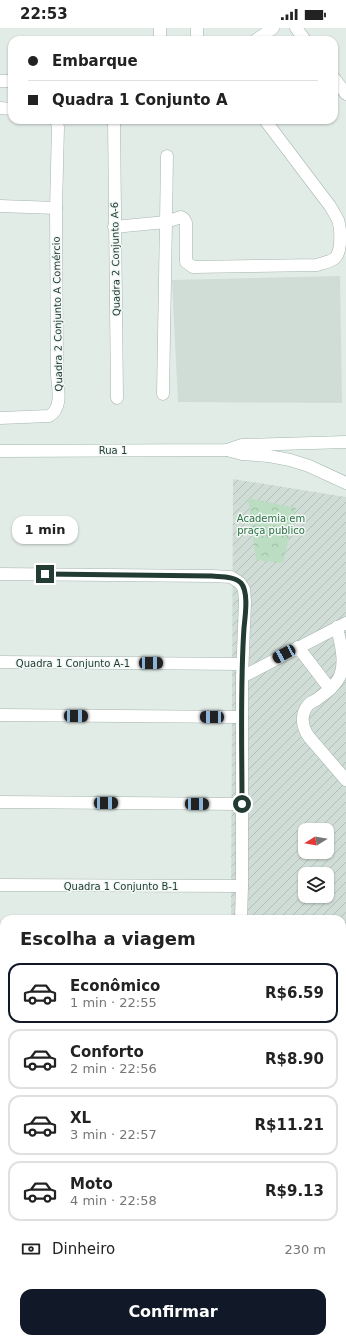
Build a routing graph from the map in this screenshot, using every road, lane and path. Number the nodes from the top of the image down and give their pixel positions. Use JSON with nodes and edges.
{"nodes":[{"id":1,"x":273,"y":28,"type":"edge"},
{"id":2,"x":262,"y":36,"type":"edge"},
{"id":3,"x":338,"y":83,"type":"edge"},
{"id":4,"x":346,"y":94,"type":"edge"},
{"id":5,"x":57,"y":124,"type":"edge"},
{"id":6,"x":114,"y":124,"type":"edge"},
{"id":7,"x":268,"y":124,"type":"edge"},
{"id":8,"x":167,"y":156,"type":"dead end"},
{"id":9,"x":0,"y":206,"type":"edge"},
{"id":10,"x":56,"y":208,"type":"junction"},
{"id":11,"x":166,"y":222,"type":"junction"},
{"id":12,"x":114,"y":227,"type":"junction"},
{"id":13,"x":163,"y":394,"type":"dead end"},
{"id":14,"x":117,"y":398,"type":"dead end"},
{"id":15,"x":0,"y":418,"type":"edge"},
{"id":16,"x":346,"y":442,"type":"edge"},
{"id":17,"x":227,"y":450,"type":"junction"},
{"id":18,"x":0,"y":451,"type":"edge"},
{"id":19,"x":346,"y":483,"type":"edge"},
{"id":20,"x":0,"y":574,"type":"edge"},
{"id":21,"x":341,"y":625,"type":"edge"},
{"id":22,"x":298,"y":647,"type":"junction"},
{"id":23,"x":0,"y":662,"type":"edge"},
{"id":24,"x":242,"y":664,"type":"junction"},
{"id":25,"x":242,"y":677,"type":"junction"},
{"id":26,"x":330,"y":689,"type":"junction"},
{"id":27,"x":0,"y":715,"type":"edge"},
{"id":28,"x":242,"y":718,"type":"junction"},
{"id":29,"x":346,"y":780,"type":"edge"},
{"id":30,"x":0,"y":802,"type":"edge"},
{"id":31,"x":242,"y":804,"type":"junction"},
{"id":32,"x":0,"y":885,"type":"edge"},
{"id":33,"x":242,"y":886,"type":"junction"},
{"id":34,"x":241,"y":915,"type":"edge"}],
"edges":[{"from":1,"to":2,"type":"street"},
{"from":3,"to":4,"type":"street"},
{"from":5,"to":10,"type":"street","name":"Quadra 2 Conjunto A Comércio"},
{"from":6,"to":12,"type":"street","name":"Quadra 2 Conjunto A-6"},
{"from":7,"to":11,"type":"street"},
{"from":8,"to":11,"type":"street"},
{"from":9,"to":10,"type":"street"},
{"from":10,"to":15,"type":"street","name":"Quadra 2 Conjunto A Comércio"},
{"from":11,"to":12,"type":"street"},
{"from":11,"to":13,"type":"street"},
{"from":12,"to":14,"type":"street","name":"Quadra 2 Conjunto A-6"},
{"from":16,"to":17,"type":"street"},
{"from":17,"to":18,"type":"street","name":"Rua 1"},
{"from":17,"to":19,"type":"street"},
{"from":20,"to":24,"type":"street"},
{"from":21,"to":22,"type":"street"},
{"from":21,"to":26,"type":"street"},
{"from":22,"to":25,"type":"street"},
{"from":22,"to":26,"type":"street"},
{"from":23,"to":24,"type":"street","name":"Quadra 1 Conjunto A-1"},
{"from":24,"to":25,"type":"street"},
{"from":25,"to":28,"type":"street"},
{"from":26,"to":29,"type":"street"},
{"from":27,"to":28,"type":"street"},
{"from":28,"to":31,"type":"street"},
{"from":30,"to":31,"type":"street"},
{"from":31,"to":33,"type":"street"},
{"from":32,"to":33,"type":"street","name":"Quadra 1 Conjunto B-1"},
{"from":33,"to":34,"type":"street"}]}
